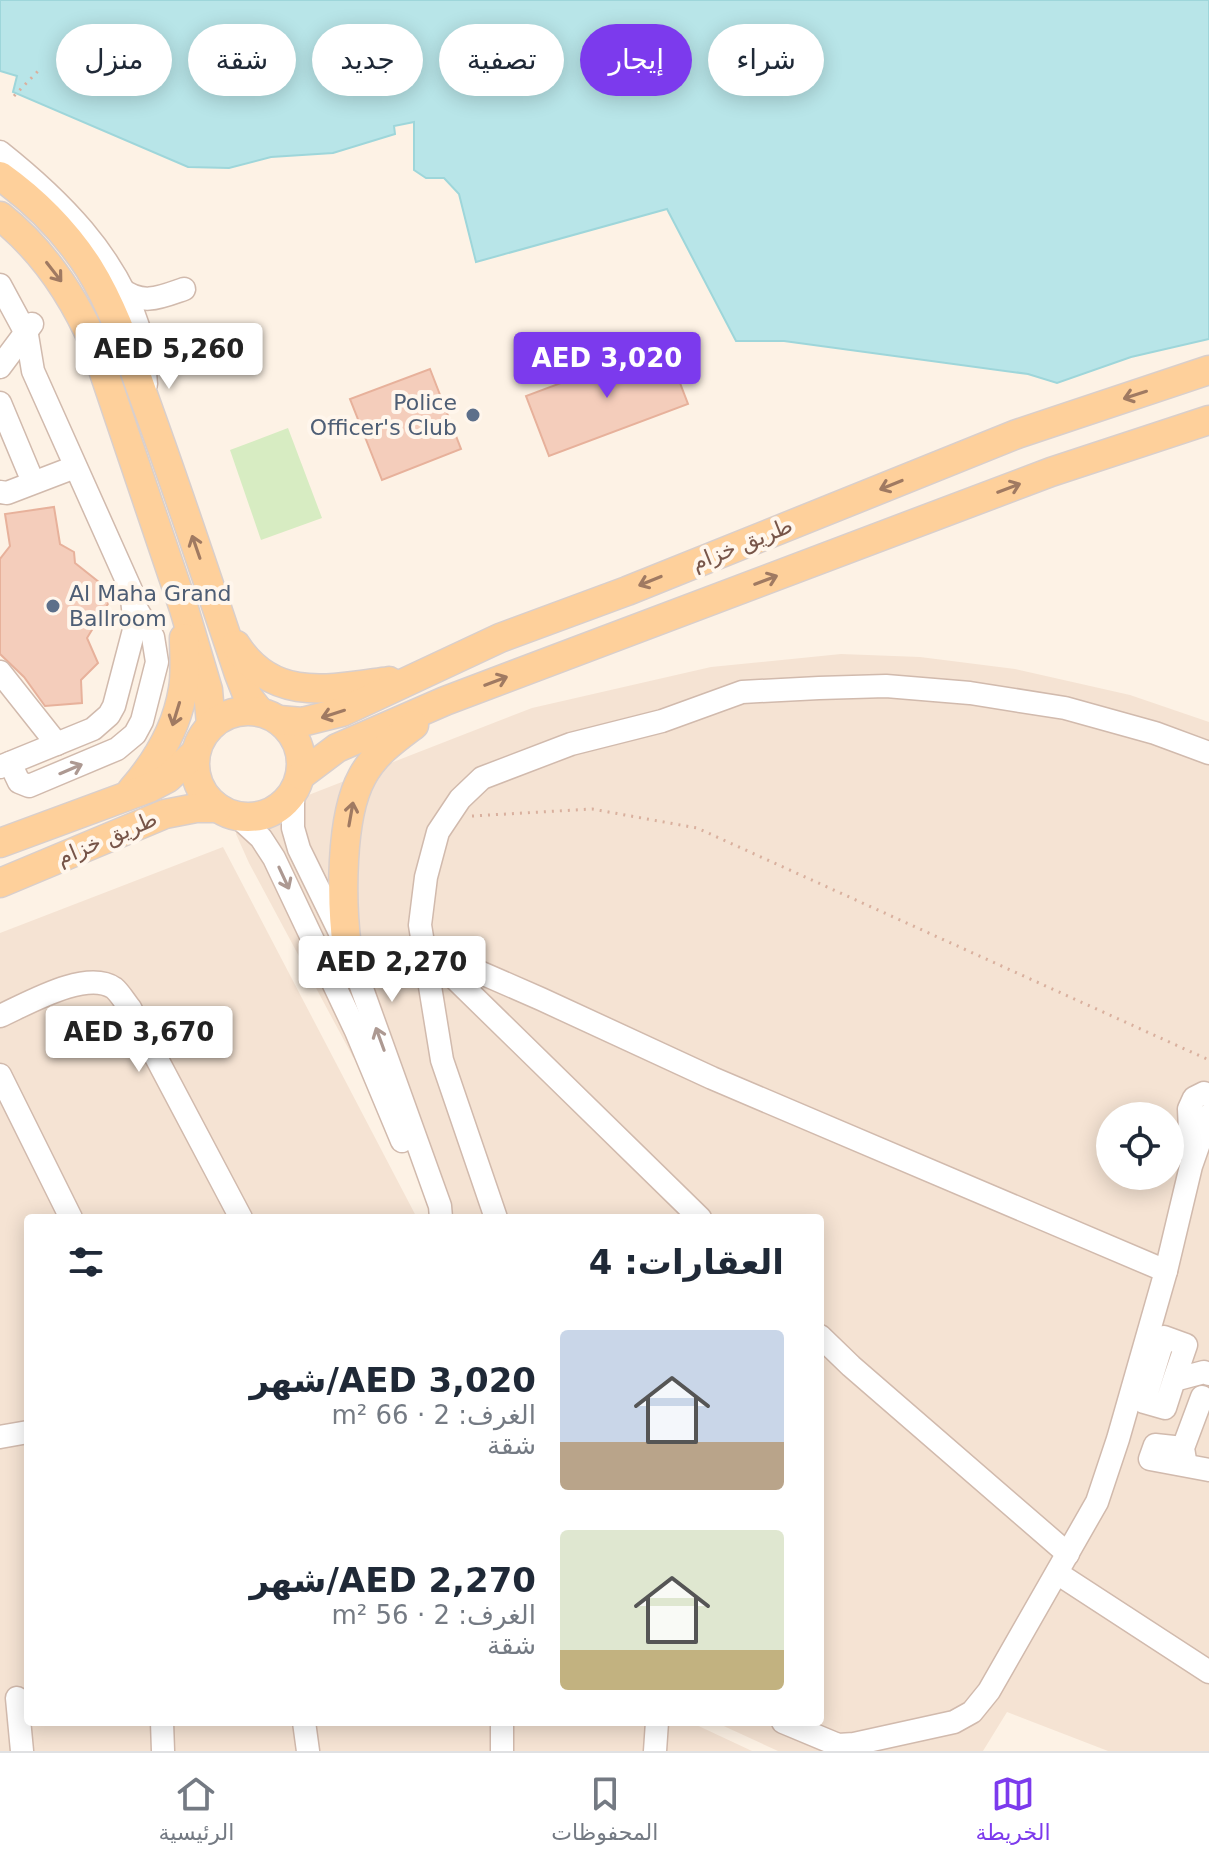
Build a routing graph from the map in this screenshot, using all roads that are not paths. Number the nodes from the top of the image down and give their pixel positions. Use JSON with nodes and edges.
{"nodes":[{"id":1,"x":0,"y":152,"type":"edge"},
{"id":2,"x":0,"y":176,"type":"edge"},
{"id":3,"x":2,"y":219,"type":"edge"},
{"id":4,"x":0,"y":265,"type":"edge"},
{"id":5,"x":0,"y":285,"type":"edge"},
{"id":6,"x":121,"y":289,"type":"junction"},
{"id":7,"x":184,"y":289,"type":"dead end"},
{"id":8,"x":152,"y":300,"type":"junction"},
{"id":9,"x":24,"y":320,"type":"junction"},
{"id":10,"x":140,"y":329,"type":"junction"},
{"id":11,"x":0,"y":346,"type":"edge"},
{"id":12,"x":0,"y":367,"type":"edge"},
{"id":13,"x":1209,"y":370,"type":"edge"},
{"id":14,"x":0,"y":403,"type":"edge"},
{"id":15,"x":1202,"y":423,"type":"edge"},
{"id":16,"x":155,"y":428,"type":"junction"},
{"id":17,"x":75,"y":467,"type":"junction"},
{"id":18,"x":33,"y":482,"type":"junction"},
{"id":19,"x":0,"y":492,"type":"edge"},
{"id":20,"x":135,"y":605,"type":"junction"},
{"id":21,"x":184,"y":609,"type":"junction"},
{"id":22,"x":222,"y":622,"type":"junction"},
{"id":23,"x":0,"y":672,"type":"edge"},
{"id":24,"x":418,"y":677,"type":"junction"},
{"id":25,"x":445,"y":701,"type":"junction"},
{"id":26,"x":269,"y":716,"type":"junction"},
{"id":27,"x":211,"y":725,"type":"junction"},
{"id":28,"x":57,"y":744,"type":"junction"},
{"id":29,"x":195,"y":753,"type":"junction"},
{"id":30,"x":1209,"y":753,"type":"edge"},
{"id":31,"x":5,"y":765,"type":"edge"},
{"id":32,"x":297,"y":784,"type":"junction"},
{"id":33,"x":125,"y":798,"type":"junction"},
{"id":34,"x":228,"y":812,"type":"junction"},
{"id":35,"x":29,"y":831,"type":"junction"},
{"id":36,"x":0,"y":837,"type":"edge"},
{"id":37,"x":0,"y":843,"type":"edge"},
{"id":38,"x":0,"y":883,"type":"edge"},
{"id":39,"x":347,"y":947,"type":"junction"},
{"id":40,"x":424,"y":948,"type":"junction"},
{"id":41,"x":521,"y":990,"type":"junction"},
{"id":42,"x":0,"y":1016,"type":"edge"},
{"id":43,"x":499,"y":1020,"type":"junction"},
{"id":44,"x":1,"y":1089,"type":"edge"},
{"id":45,"x":1209,"y":1095,"type":"edge"},
{"id":46,"x":1209,"y":1115,"type":"edge"},
{"id":47,"x":1191,"y":1166,"type":"junction"},
{"id":48,"x":53,"y":1214,"type":"edge"},
{"id":49,"x":69,"y":1214,"type":"edge"},
{"id":50,"x":239,"y":1214,"type":"edge"},
{"id":51,"x":435,"y":1214,"type":"edge"},
{"id":52,"x":439,"y":1214,"type":"edge"},
{"id":53,"x":495,"y":1214,"type":"edge"},
{"id":54,"x":696,"y":1214,"type":"edge"},
{"id":55,"x":1166,"y":1271,"type":"junction"},
{"id":56,"x":824,"y":1340,"type":"edge"},
{"id":57,"x":1209,"y":1374,"type":"edge"},
{"id":58,"x":1174,"y":1380,"type":"dead end"},
{"id":59,"x":1202,"y":1397,"type":"dead end"},
{"id":60,"x":24,"y":1433,"type":"edge"},
{"id":61,"x":0,"y":1437,"type":"edge"},
{"id":62,"x":1183,"y":1448,"type":"junction"},
{"id":63,"x":1204,"y":1469,"type":"edge"},
{"id":64,"x":1062,"y":1564,"type":"junction"},
{"id":65,"x":1209,"y":1672,"type":"edge"},
{"id":66,"x":15,"y":1698,"type":"edge"},
{"id":67,"x":162,"y":1726,"type":"edge"},
{"id":68,"x":305,"y":1726,"type":"edge"},
{"id":69,"x":502,"y":1726,"type":"edge"},
{"id":70,"x":657,"y":1726,"type":"edge"},
{"id":71,"x":793,"y":1726,"type":"edge"},
{"id":72,"x":22,"y":1751,"type":"edge"},
{"id":73,"x":163,"y":1751,"type":"edge"},
{"id":74,"x":308,"y":1751,"type":"edge"},
{"id":75,"x":502,"y":1751,"type":"edge"},
{"id":76,"x":655,"y":1751,"type":"edge"}],
"edges":[{"from":1,"to":6,"type":"street"},
{"from":2,"to":16,"type":"main road"},
{"from":3,"to":21,"type":"main road","one_way":true},
{"from":4,"to":9,"type":"street"},
{"from":5,"to":9,"type":"street"},
{"from":6,"to":8,"type":"street"},
{"from":6,"to":10,"type":"street"},
{"from":7,"to":8,"type":"street"},
{"from":8,"to":10,"type":"street"},
{"from":9,"to":11,"type":"street"},
{"from":9,"to":12,"type":"street"},
{"from":9,"to":17,"type":"street"},
{"from":10,"to":16,"type":"street"},
{"from":13,"to":24,"type":"main road","name":"طريق خزام","one_way":true},
{"from":14,"to":18,"type":"street"},
{"from":25,"to":15,"type":"main road","name":"طريق خزام","one_way":true},
{"from":22,"to":16,"type":"main road","one_way":true},
{"from":17,"to":18,"type":"street"},
{"from":17,"to":20,"type":"street"},
{"from":18,"to":19,"type":"street"},
{"from":20,"to":28,"type":"street"},
{"from":31,"to":20,"type":"street","one_way":true},
{"from":21,"to":27,"type":"main road"},
{"from":21,"to":33,"type":"main road","one_way":true},
{"from":22,"to":24,"type":"main road"},
{"from":22,"to":26,"type":"main road"},
{"from":23,"to":28,"type":"street"},
{"from":24,"to":26,"type":"main road","name":"طريق خزام","one_way":true},
{"from":25,"to":32,"type":"main road","name":"طريق خزام"},
{"from":39,"to":25,"type":"main road","one_way":true},
{"from":26,"to":27,"type":"main road"},
{"from":26,"to":32,"type":"main road"},
{"from":27,"to":29,"type":"main road"},
{"from":28,"to":31,"type":"street"},
{"from":29,"to":33,"type":"main road","name":"طريق خزام"},
{"from":29,"to":34,"type":"main road"},
{"from":30,"to":40,"type":"street"},
{"from":32,"to":34,"type":"main road"},
{"from":32,"to":39,"type":"street"},
{"from":33,"to":35,"type":"main road","name":"طريق خزام"},
{"from":34,"to":38,"type":"main road","name":"طريق خزام"},
{"from":34,"to":51,"type":"street","one_way":true},
{"from":35,"to":36,"type":"street"},
{"from":35,"to":37,"type":"main road","name":"طريق خزام"},
{"from":52,"to":39,"type":"street","one_way":true},
{"from":40,"to":41,"type":"street"},
{"from":40,"to":43,"type":"street"},
{"from":40,"to":53,"type":"street"},
{"from":41,"to":43,"type":"street"},
{"from":41,"to":55,"type":"street"},
{"from":42,"to":50,"type":"street"},
{"from":43,"to":54,"type":"street"},
{"from":44,"to":48,"type":"street"},
{"from":44,"to":49,"type":"street"},
{"from":45,"to":47,"type":"street"},
{"from":46,"to":47,"type":"street"},
{"from":47,"to":55,"type":"street"},
{"from":55,"to":64,"type":"street"},
{"from":56,"to":64,"type":"street"},
{"from":57,"to":58,"type":"street"},
{"from":59,"to":62,"type":"street"},
{"from":60,"to":61,"type":"street"},
{"from":62,"to":63,"type":"street"},
{"from":62,"to":63,"type":"street"},
{"from":64,"to":65,"type":"street"},
{"from":64,"to":71,"type":"street"},
{"from":66,"to":72,"type":"street"},
{"from":67,"to":73,"type":"street"},
{"from":68,"to":74,"type":"street"},
{"from":69,"to":75,"type":"street"},
{"from":70,"to":76,"type":"street"}]}
